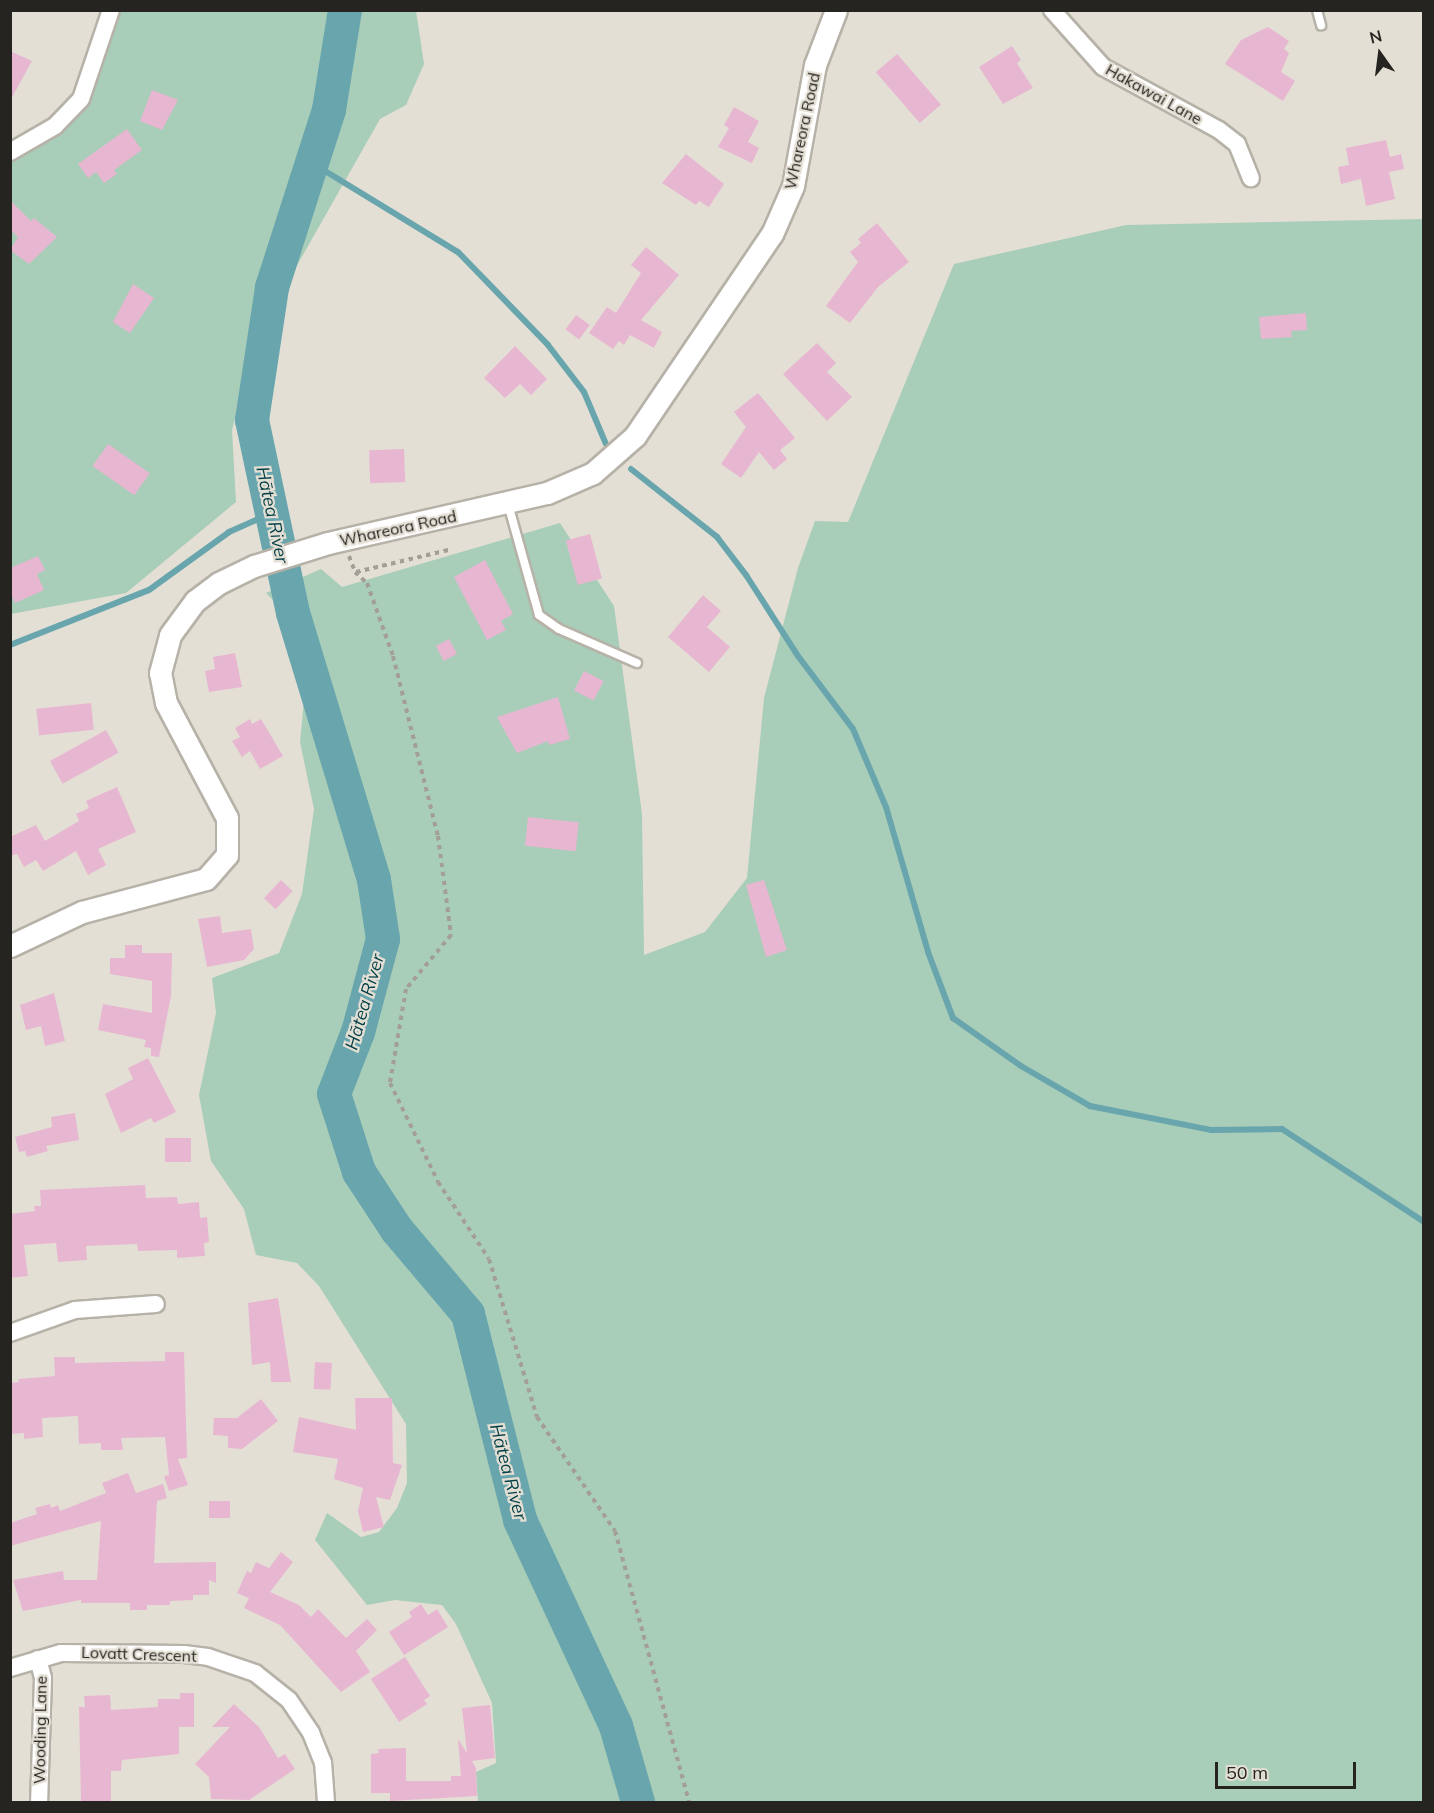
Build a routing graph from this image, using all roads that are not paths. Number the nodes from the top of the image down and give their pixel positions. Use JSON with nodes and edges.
{"nodes":[{"id":1,"x":111,"y":10,"type":"edge"},
{"id":2,"x":836,"y":10,"type":"edge"},
{"id":3,"x":1052,"y":10,"type":"edge"},
{"id":4,"x":1317,"y":10,"type":"edge"},
{"id":5,"x":1321,"y":25,"type":"dead end"},
{"id":6,"x":10,"y":152,"type":"edge"},
{"id":7,"x":1251,"y":178,"type":"dead end"},
{"id":8,"x":508,"y":504,"type":"junction"},
{"id":9,"x":637,"y":663,"type":"dead end"},
{"id":10,"x":10,"y":946,"type":"edge"},
{"id":11,"x":156,"y":1304,"type":"dead end"},
{"id":12,"x":10,"y":1333,"type":"edge"},
{"id":13,"x":38,"y":1659,"type":"junction"},
{"id":14,"x":10,"y":1668,"type":"edge"},
{"id":15,"x":39,"y":1803,"type":"edge"},
{"id":16,"x":326,"y":1803,"type":"edge"}],
"edges":[{"from":1,"to":6,"type":"street"},
{"from":2,"to":8,"type":"street","name":"Whareora Road"},
{"from":3,"to":7,"type":"street","name":"Hakawai Lane"},
{"from":4,"to":5,"type":"lane"},
{"from":8,"to":9,"type":"lane"},
{"from":8,"to":10,"type":"street","name":"Whareora Road"},
{"from":11,"to":12,"type":"street"},
{"from":13,"to":14,"type":"street","name":"Lovatt Crescent"},
{"from":13,"to":15,"type":"street","name":"Wooding Lane"},
{"from":13,"to":16,"type":"street","name":"Lovatt Crescent"}]}
